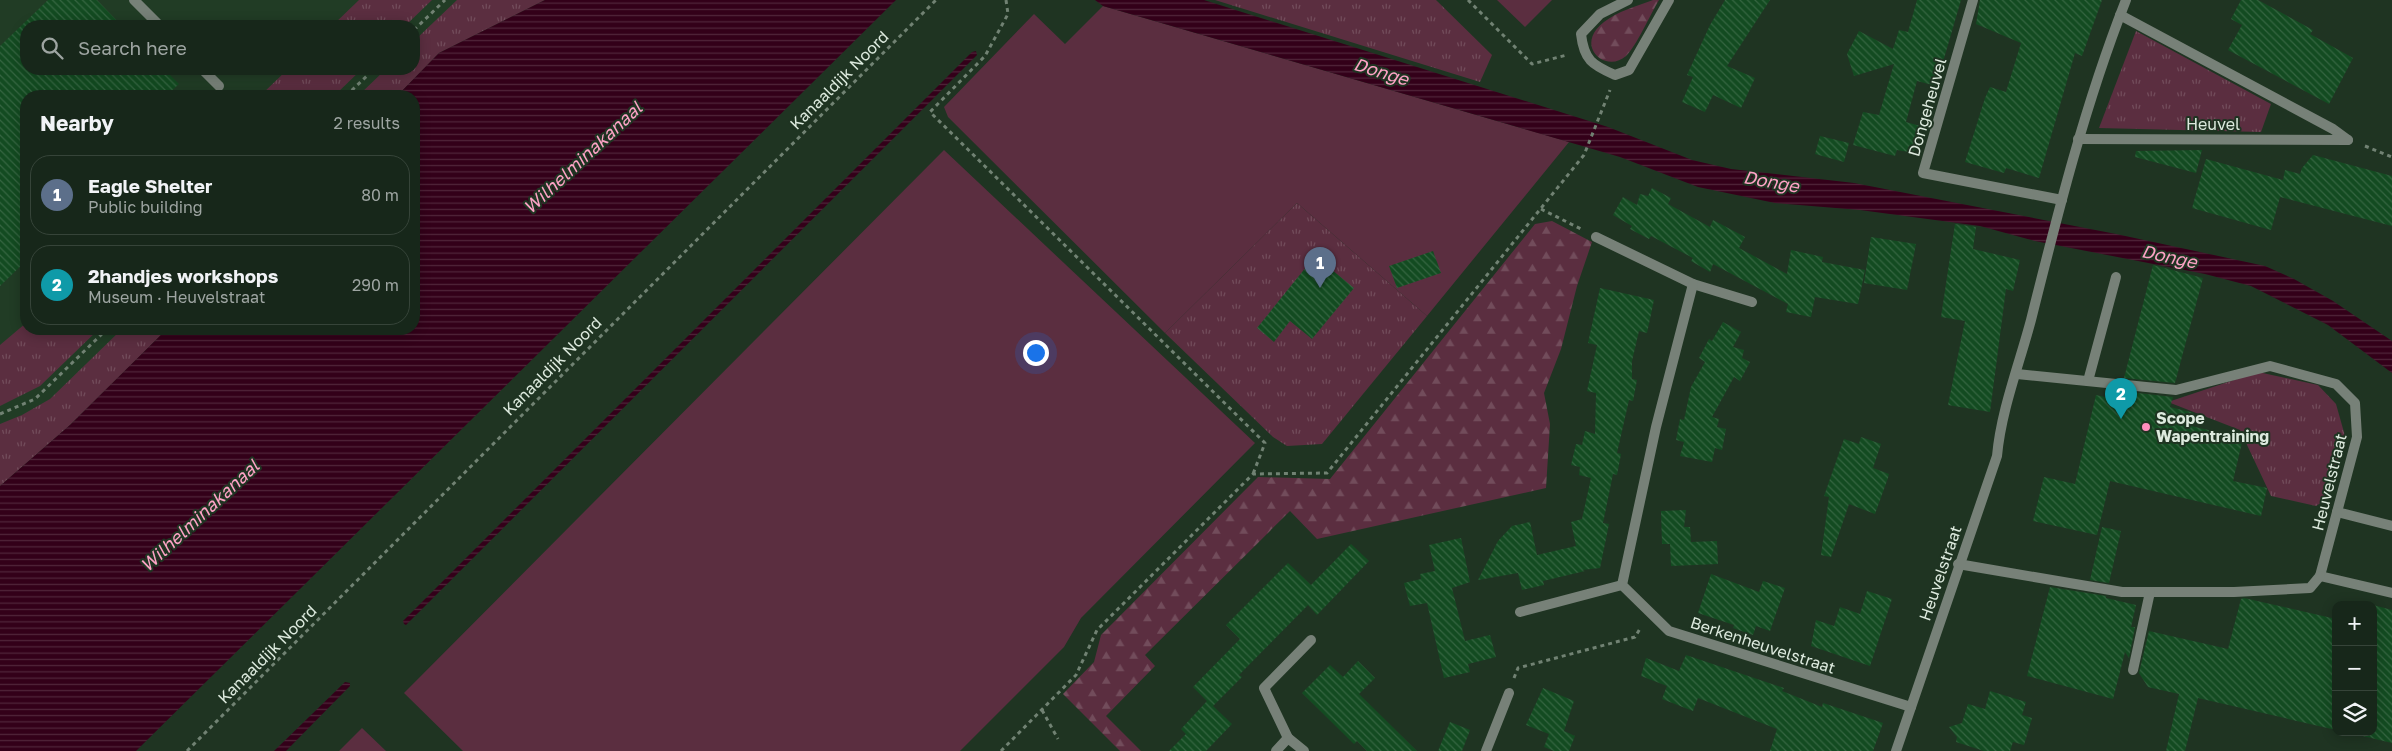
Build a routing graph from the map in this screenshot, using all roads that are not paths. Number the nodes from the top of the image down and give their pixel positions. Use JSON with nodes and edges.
{"nodes":[{"id":1,"x":134,"y":0,"type":"edge"},
{"id":2,"x":1628,"y":0,"type":"edge"},
{"id":3,"x":1669,"y":0,"type":"edge"},
{"id":4,"x":1973,"y":0,"type":"edge"},
{"id":5,"x":2126,"y":0,"type":"edge"},
{"id":6,"x":2120,"y":15,"type":"junction"},
{"id":7,"x":154,"y":20,"type":"edge"},
{"id":8,"x":208,"y":75,"type":"edge"},
{"id":9,"x":219,"y":86,"type":"dead end"},
{"id":10,"x":2078,"y":138,"type":"junction"},
{"id":11,"x":2062,"y":200,"type":"junction"},
{"id":12,"x":1596,"y":236,"type":"road end"},
{"id":13,"x":2116,"y":276,"type":"dead end"},
{"id":14,"x":1693,"y":284,"type":"junction"},
{"id":15,"x":1752,"y":302,"type":"dead end"},
{"id":16,"x":2017,"y":374,"type":"junction"},
{"id":17,"x":2088,"y":381,"type":"junction"},
{"id":18,"x":2337,"y":512,"type":"junction"},
{"id":19,"x":2392,"y":526,"type":"edge"},
{"id":20,"x":1958,"y":564,"type":"junction"},
{"id":21,"x":2320,"y":576,"type":"junction"},
{"id":22,"x":1622,"y":585,"type":"junction"},
{"id":23,"x":2150,"y":592,"type":"junction"},
{"id":24,"x":2392,"y":593,"type":"edge"},
{"id":25,"x":1520,"y":612,"type":"dead end"},
{"id":26,"x":1311,"y":640,"type":"dead end"},
{"id":27,"x":2133,"y":670,"type":"dead end"},
{"id":28,"x":1509,"y":693,"type":"road end"},
{"id":29,"x":1910,"y":707,"type":"junction"},
{"id":30,"x":1288,"y":738,"type":"junction"},
{"id":31,"x":1276,"y":751,"type":"edge"},
{"id":32,"x":1304,"y":751,"type":"edge"},
{"id":33,"x":1486,"y":751,"type":"edge"},
{"id":34,"x":1896,"y":751,"type":"edge"}],
"edges":[{"from":1,"to":7,"type":"street"},
{"from":2,"to":3,"type":"street"},
{"from":4,"to":11,"type":"street","name":"Dongeheuvel"},
{"from":5,"to":6,"type":"street","name":"Heuvelstraat"},
{"from":6,"to":10,"type":"street","name":"Heuvelstraat"},
{"from":6,"to":10,"type":"street","name":"Heuvel"},
{"from":8,"to":9,"type":"street"},
{"from":10,"to":11,"type":"street","name":"Heuvelstraat"},
{"from":11,"to":16,"type":"street","name":"Heuvelstraat"},
{"from":12,"to":14,"type":"street"},
{"from":13,"to":17,"type":"street"},
{"from":14,"to":15,"type":"street"},
{"from":14,"to":22,"type":"street"},
{"from":16,"to":17,"type":"street","name":"Heuvelstraat"},
{"from":16,"to":20,"type":"street","name":"Heuvelstraat"},
{"from":17,"to":18,"type":"street","name":"Heuvelstraat"},
{"from":18,"to":19,"type":"street"},
{"from":18,"to":21,"type":"street","name":"Heuvelstraat"},
{"from":20,"to":23,"type":"street"},
{"from":20,"to":29,"type":"street","name":"Heuvelstraat"},
{"from":21,"to":23,"type":"street"},
{"from":21,"to":24,"type":"street"},
{"from":22,"to":25,"type":"street"},
{"from":22,"to":29,"type":"street","name":"Berkenheuvelstraat"},
{"from":23,"to":27,"type":"street"},
{"from":26,"to":30,"type":"street"},
{"from":28,"to":33,"type":"street"},
{"from":29,"to":34,"type":"street","name":"Heuvelstraat"},
{"from":30,"to":31,"type":"street"},
{"from":30,"to":32,"type":"street"}]}
